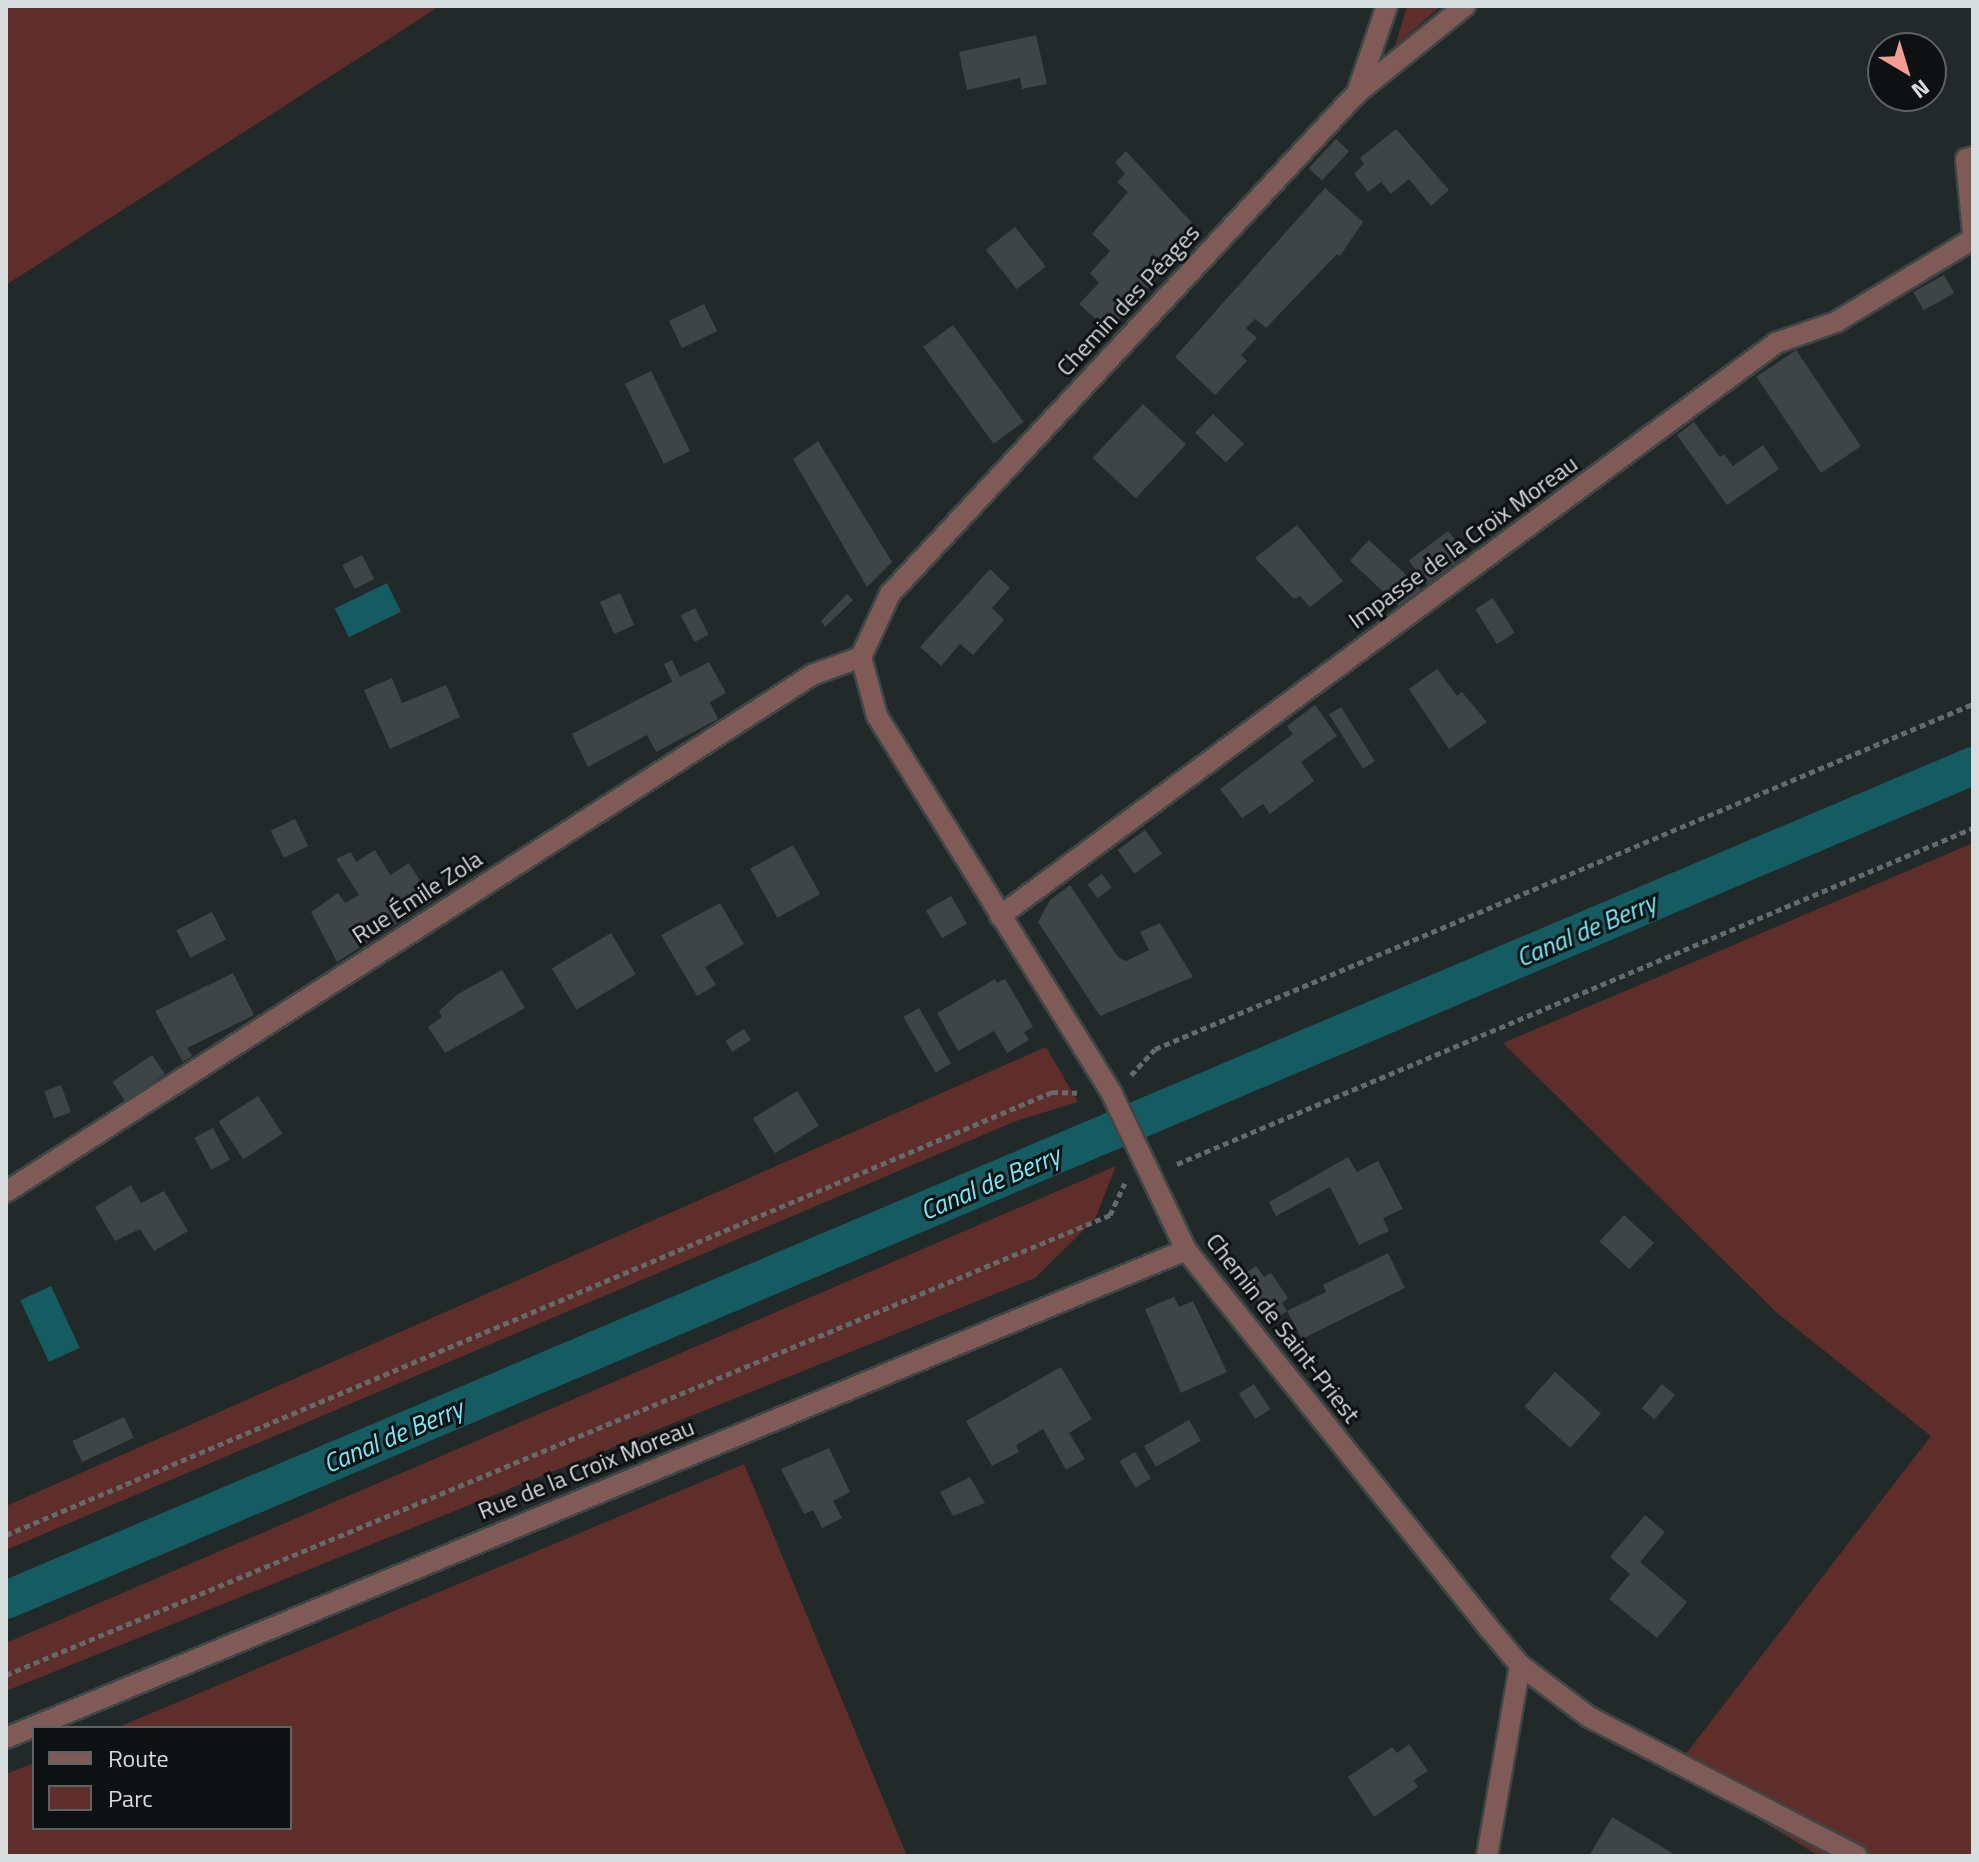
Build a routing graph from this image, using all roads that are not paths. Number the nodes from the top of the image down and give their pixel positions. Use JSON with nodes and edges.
{"nodes":[{"id":1,"x":1387,"y":6,"type":"edge"},
{"id":2,"x":1465,"y":6,"type":"edge"},
{"id":3,"x":1357,"y":93,"type":"junction"},
{"id":4,"x":1973,"y":157,"type":"edge"},
{"id":5,"x":1973,"y":236,"type":"edge"},
{"id":6,"x":861,"y":657,"type":"junction"},
{"id":7,"x":1000,"y":916,"type":"junction"},
{"id":8,"x":6,"y":1192,"type":"edge"},
{"id":9,"x":1186,"y":1250,"type":"junction"},
{"id":10,"x":1520,"y":1665,"type":"junction"},
{"id":11,"x":35,"y":1726,"type":"edge"},
{"id":12,"x":32,"y":1727,"type":"edge"},
{"id":13,"x":6,"y":1738,"type":"edge"},
{"id":14,"x":1487,"y":1856,"type":"edge"},
{"id":15,"x":1857,"y":1856,"type":"edge"}],
"edges":[{"from":1,"to":3,"type":"street"},
{"from":2,"to":3,"type":"street","name":"Chemin des Péages"},
{"from":3,"to":6,"type":"street","name":"Chemin des Péages"},
{"from":4,"to":5,"type":"street","name":"Impasse de la Croix Moreau"},
{"from":5,"to":7,"type":"street","name":"Impasse de la Croix Moreau"},
{"from":6,"to":7,"type":"street","name":"Chemin de Saint-Priest"},
{"from":6,"to":8,"type":"street","name":"Rue Émile Zola"},
{"from":7,"to":9,"type":"street","name":"Chemin de Saint-Priest"},
{"from":9,"to":10,"type":"street","name":"Chemin de Saint-Priest"},
{"from":9,"to":11,"type":"street","name":"Rue de la Croix Moreau"},
{"from":10,"to":14,"type":"street"},
{"from":10,"to":15,"type":"street","name":"Chemin de Saint-Priest"},
{"from":12,"to":13,"type":"street","name":"Rue de la Croix Moreau"}]}
